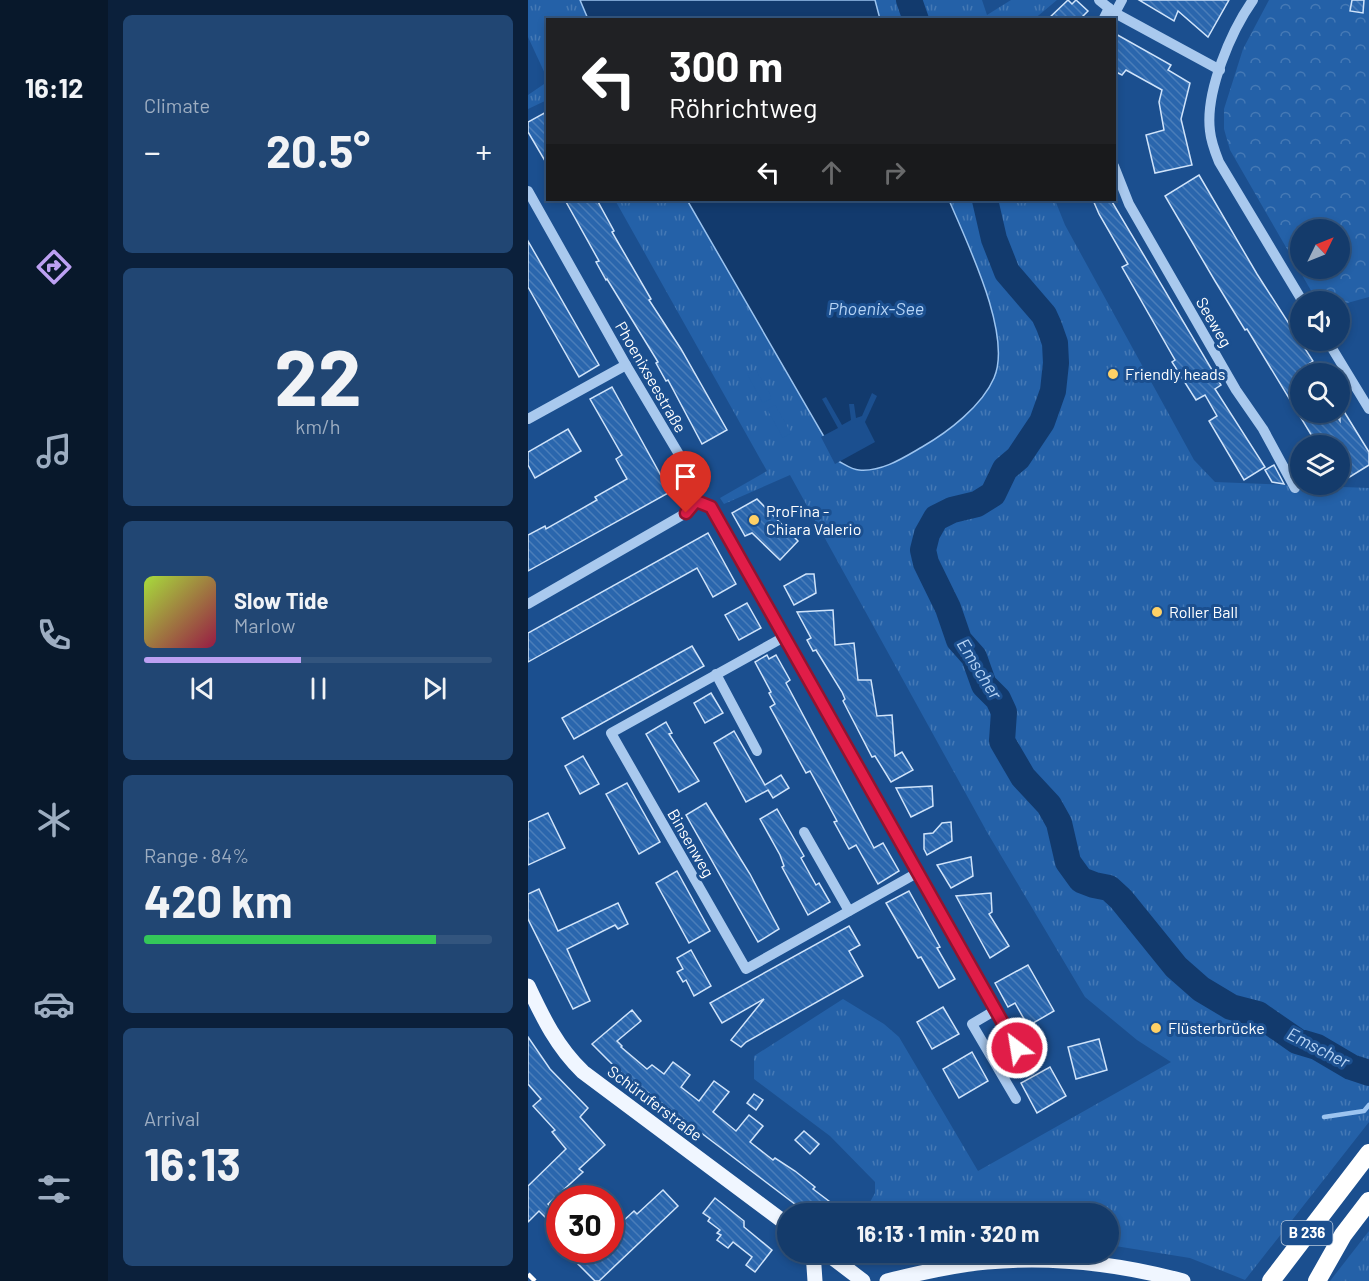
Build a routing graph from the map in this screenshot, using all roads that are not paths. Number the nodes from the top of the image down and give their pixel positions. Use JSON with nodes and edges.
{"nodes":[{"id":1,"x":1099,"y":0,"type":"edge"},
{"id":2,"x":1122,"y":0,"type":"edge"},
{"id":3,"x":1253,"y":0,"type":"edge"},
{"id":4,"x":1112,"y":10,"type":"junction"},
{"id":5,"x":1105,"y":18,"type":"edge"},
{"id":6,"x":1220,"y":70,"type":"junction"},
{"id":7,"x":1116,"y":171,"type":"edge"},
{"id":8,"x":528,"y":191,"type":"edge"},
{"id":9,"x":1296,"y":291,"type":"edge"},
{"id":10,"x":1334,"y":351,"type":"edge"},
{"id":11,"x":626,"y":365,"type":"junction"},
{"id":12,"x":1369,"y":409,"type":"edge"},
{"id":13,"x":528,"y":419,"type":"edge"},
{"id":14,"x":1290,"y":479,"type":"edge"},
{"id":15,"x":696,"y":501,"type":"junction"},
{"id":16,"x":528,"y":604,"type":"edge"},
{"id":17,"x":784,"y":637,"type":"junction"},
{"id":18,"x":716,"y":674,"type":"junction"},
{"id":19,"x":757,"y":751,"type":"dead end"},
{"id":20,"x":804,"y":832,"type":"dead end"},
{"id":21,"x":917,"y":873,"type":"junction"},
{"id":22,"x":849,"y":911,"type":"junction"},
{"id":23,"x":528,"y":986,"type":"edge"},
{"id":24,"x":994,"y":1011,"type":"junction"},
{"id":25,"x":994,"y":1062,"type":"junction"},
{"id":26,"x":1016,"y":1099,"type":"dead end"},
{"id":27,"x":1369,"y":1153,"type":"edge"},
{"id":28,"x":1365,"y":1206,"type":"edge"},
{"id":29,"x":777,"y":1217,"type":"edge"},
{"id":30,"x":1343,"y":1235,"type":"junction"},
{"id":31,"x":814,"y":1263,"type":"edge"},
{"id":32,"x":839,"y":1263,"type":"edge"},
{"id":33,"x":1276,"y":1275,"type":"edge"},
{"id":34,"x":815,"y":1281,"type":"edge"},
{"id":35,"x":863,"y":1281,"type":"edge"},
{"id":36,"x":887,"y":1281,"type":"edge"},
{"id":37,"x":1184,"y":1281,"type":"edge"},
{"id":38,"x":1303,"y":1281,"type":"edge"},
{"id":39,"x":1317,"y":1281,"type":"edge"}],
"edges":[{"from":1,"to":4,"type":"street"},
{"from":2,"to":4,"type":"street"},
{"from":3,"to":6,"type":"street"},
{"from":4,"to":5,"type":"street"},
{"from":4,"to":6,"type":"street"},
{"from":6,"to":9,"type":"street"},
{"from":7,"to":14,"type":"street","name":"Seeweg"},
{"from":8,"to":11,"type":"street","name":"Phoenixseestraße"},
{"from":10,"to":12,"type":"street"},
{"from":11,"to":13,"type":"street"},
{"from":11,"to":15,"type":"street","name":"Phoenixseestraße"},
{"from":15,"to":16,"type":"street"},
{"from":15,"to":17,"type":"street"},
{"from":17,"to":18,"type":"street","name":"Binsenweg"},
{"from":17,"to":21,"type":"street"},
{"from":18,"to":19,"type":"street"},
{"from":18,"to":22,"type":"street","name":"Binsenweg"},
{"from":20,"to":22,"type":"street"},
{"from":21,"to":22,"type":"street","name":"Binsenweg"},
{"from":21,"to":24,"type":"street"},
{"from":23,"to":29,"type":"main road","name":"Schüruferstraße"},
{"from":24,"to":25,"type":"street"},
{"from":24,"to":25,"type":"street"},
{"from":25,"to":26,"type":"street"},
{"from":27,"to":33,"type":"highway","number":"B 236"},
{"from":28,"to":30,"type":"highway","number":"B 236"},
{"from":30,"to":38,"type":"highway","number":"B 236"},
{"from":30,"to":39,"type":"highway"},
{"from":31,"to":34,"type":"main road"},
{"from":32,"to":35,"type":"main road"},
{"from":36,"to":37,"type":"main road"}]}
